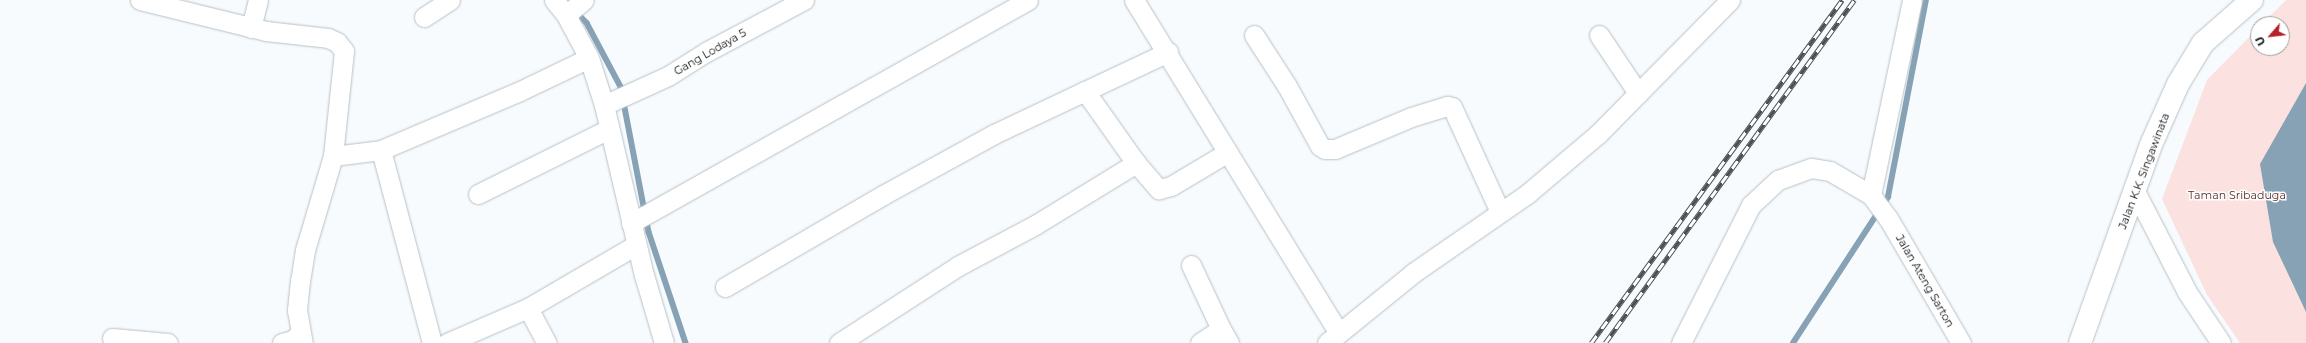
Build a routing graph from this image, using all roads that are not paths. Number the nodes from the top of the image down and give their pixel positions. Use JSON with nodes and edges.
{"nodes":[{"id":1,"x":140,"y":0,"type":"edge"},
{"id":2,"x":258,"y":0,"type":"edge"},
{"id":3,"x":450,"y":0,"type":"edge"},
{"id":4,"x":804,"y":0,"type":"edge"},
{"id":5,"x":1028,"y":0,"type":"edge"},
{"id":6,"x":1134,"y":0,"type":"edge"},
{"id":7,"x":1730,"y":0,"type":"edge"},
{"id":8,"x":2252,"y":0,"type":"edge"},
{"id":9,"x":1914,"y":1,"type":"edge"},
{"id":10,"x":569,"y":6,"type":"edge"},
{"id":11,"x":424,"y":17,"type":"dead end"},
{"id":12,"x":252,"y":28,"type":"junction"},
{"id":13,"x":1254,"y":35,"type":"dead end"},
{"id":14,"x":1599,"y":35,"type":"dead end"},
{"id":15,"x":1168,"y":52,"type":"junction"},
{"id":16,"x":589,"y":58,"type":"junction"},
{"id":17,"x":1085,"y":91,"type":"junction"},
{"id":18,"x":1638,"y":93,"type":"junction"},
{"id":19,"x":616,"y":100,"type":"junction"},
{"id":20,"x":609,"y":129,"type":"junction"},
{"id":21,"x":380,"y":150,"type":"junction"},
{"id":22,"x":1228,"y":152,"type":"junction"},
{"id":23,"x":333,"y":156,"type":"junction"},
{"id":24,"x":1136,"y":163,"type":"junction"},
{"id":25,"x":2136,"y":193,"type":"junction"},
{"id":26,"x":478,"y":194,"type":"dead end"},
{"id":27,"x":1874,"y":198,"type":"junction"},
{"id":28,"x":1500,"y":212,"type":"junction"},
{"id":29,"x":641,"y":219,"type":"junction"},
{"id":30,"x":636,"y":245,"type":"junction"},
{"id":31,"x":1192,"y":265,"type":"dead end"},
{"id":32,"x":725,"y":287,"type":"dead end"},
{"id":33,"x":528,"y":308,"type":"junction"},
{"id":34,"x":1225,"y":336,"type":"edge"},
{"id":35,"x":1332,"y":337,"type":"edge"},
{"id":36,"x":112,"y":338,"type":"dead end"},
{"id":37,"x":301,"y":338,"type":"edge"},
{"id":38,"x":168,"y":343,"type":"edge"},
{"id":39,"x":282,"y":343,"type":"edge"},
{"id":40,"x":432,"y":343,"type":"edge"},
{"id":41,"x":447,"y":343,"type":"edge"},
{"id":42,"x":547,"y":343,"type":"edge"},
{"id":43,"x":664,"y":343,"type":"edge"},
{"id":44,"x":838,"y":343,"type":"edge"},
{"id":45,"x":1200,"y":343,"type":"edge"},
{"id":46,"x":1681,"y":343,"type":"edge"},
{"id":47,"x":1961,"y":343,"type":"edge"},
{"id":48,"x":2080,"y":343,"type":"edge"},
{"id":49,"x":2221,"y":343,"type":"edge"}],
"edges":[{"from":1,"to":12,"type":"street"},
{"from":2,"to":12,"type":"street"},
{"from":3,"to":11,"type":"street"},
{"from":4,"to":19,"type":"street","name":"Gang Lodaya 5"},
{"from":5,"to":29,"type":"street"},
{"from":6,"to":15,"type":"street"},
{"from":7,"to":18,"type":"street"},
{"from":8,"to":25,"type":"street","name":"Jalan K.K. Singawinata"},
{"from":9,"to":27,"type":"street"},
{"from":10,"to":16,"type":"street"},
{"from":12,"to":23,"type":"street"},
{"from":13,"to":28,"type":"street"},
{"from":14,"to":18,"type":"street"},
{"from":15,"to":17,"type":"street"},
{"from":15,"to":22,"type":"street"},
{"from":16,"to":19,"type":"street"},
{"from":16,"to":21,"type":"street"},
{"from":17,"to":24,"type":"street"},
{"from":17,"to":32,"type":"street"},
{"from":18,"to":28,"type":"street"},
{"from":19,"to":20,"type":"street"},
{"from":20,"to":26,"type":"street"},
{"from":20,"to":29,"type":"street"},
{"from":21,"to":23,"type":"street"},
{"from":21,"to":40,"type":"street"},
{"from":22,"to":24,"type":"street"},
{"from":22,"to":35,"type":"street"},
{"from":23,"to":37,"type":"street"},
{"from":24,"to":44,"type":"street"},
{"from":25,"to":48,"type":"street","name":"Jalan K.K. Singawinata"},
{"from":25,"to":49,"type":"street"},
{"from":27,"to":46,"type":"street"},
{"from":27,"to":47,"type":"street","name":"Jalan Ateng Sarton"},
{"from":28,"to":35,"type":"street"},
{"from":29,"to":30,"type":"street"},
{"from":30,"to":33,"type":"street"},
{"from":30,"to":43,"type":"street"},
{"from":31,"to":34,"type":"street"},
{"from":33,"to":41,"type":"street"},
{"from":33,"to":42,"type":"street"},
{"from":34,"to":45,"type":"street"},
{"from":36,"to":38,"type":"street"},
{"from":37,"to":39,"type":"street"}]}
